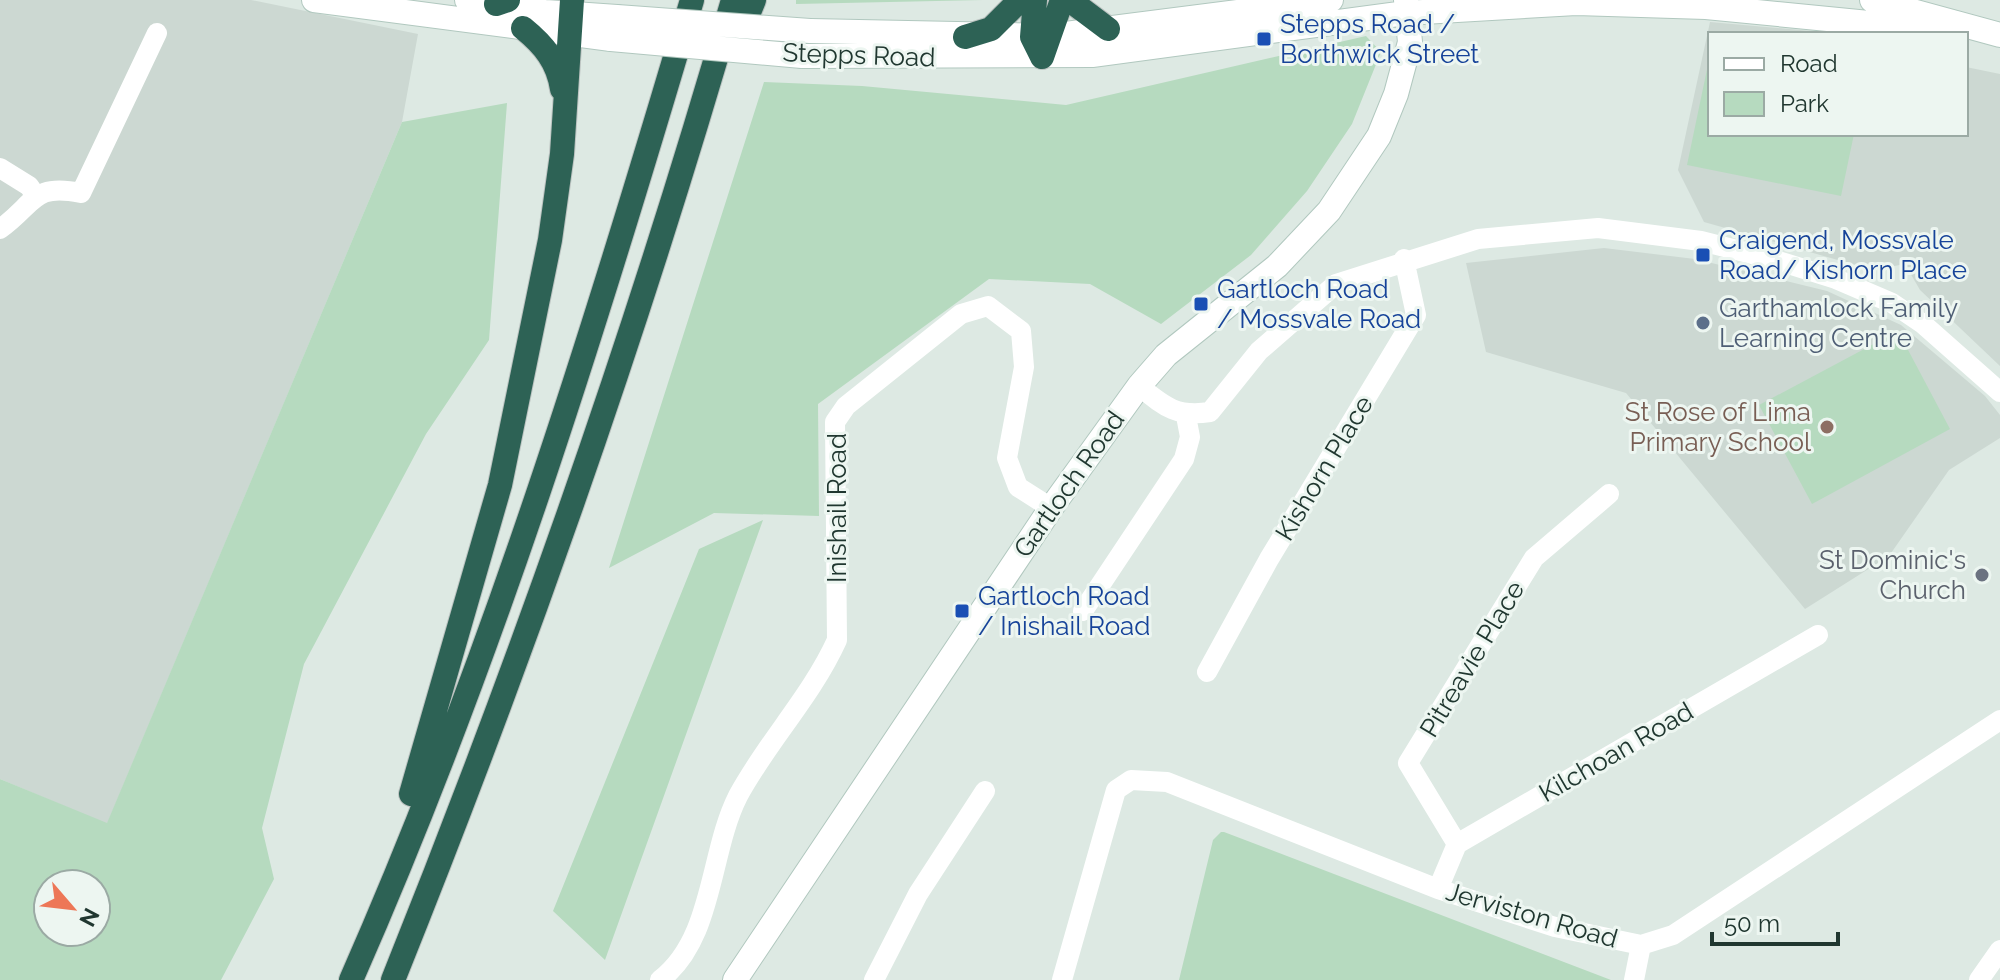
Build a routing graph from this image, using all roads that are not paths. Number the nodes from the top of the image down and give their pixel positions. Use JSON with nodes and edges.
{"nodes":[{"id":1,"x":314,"y":0,"type":"edge"},
{"id":2,"x":467,"y":0,"type":"edge"},
{"id":3,"x":692,"y":0,"type":"edge"},
{"id":4,"x":733,"y":0,"type":"edge"},
{"id":5,"x":754,"y":0,"type":"edge"},
{"id":6,"x":1020,"y":0,"type":"edge"},
{"id":7,"x":1035,"y":0,"type":"edge"},
{"id":8,"x":1062,"y":0,"type":"edge"},
{"id":9,"x":1075,"y":0,"type":"edge"},
{"id":10,"x":1331,"y":0,"type":"edge"},
{"id":11,"x":1872,"y":0,"type":"edge"},
{"id":12,"x":502,"y":2,"type":"edge"},
{"id":13,"x":1406,"y":6,"type":"edge"},
{"id":14,"x":1949,"y":11,"type":"edge"},
{"id":15,"x":571,"y":16,"type":"edge"},
{"id":16,"x":523,"y":28,"type":"junction"},
{"id":17,"x":614,"y":28,"type":"junction"},
{"id":18,"x":1108,"y":29,"type":"junction"},
{"id":19,"x":157,"y":33,"type":"dead end"},
{"id":20,"x":2000,"y":35,"type":"edge"},
{"id":21,"x":965,"y":37,"type":"junction"},
{"id":22,"x":1041,"y":44,"type":"junction"},
{"id":23,"x":565,"y":107,"type":"junction"},
{"id":24,"x":685,"y":167,"type":"junction"},
{"id":25,"x":0,"y":168,"type":"edge"},
{"id":26,"x":36,"y":196,"type":"junction"},
{"id":27,"x":0,"y":229,"type":"edge"},
{"id":28,"x":1404,"y":259,"type":"junction"},
{"id":29,"x":1139,"y":386,"type":"junction"},
{"id":30,"x":2000,"y":392,"type":"edge"},
{"id":31,"x":1186,"y":416,"type":"junction"},
{"id":32,"x":1609,"y":494,"type":"dead end"},
{"id":33,"x":1051,"y":508,"type":"junction"},
{"id":34,"x":1083,"y":611,"type":"dead end"},
{"id":35,"x":1818,"y":635,"type":"dead end"},
{"id":36,"x":1207,"y":672,"type":"dead end"},
{"id":37,"x":2000,"y":720,"type":"edge"},
{"id":38,"x":985,"y":791,"type":"dead end"},
{"id":39,"x":1457,"y":844,"type":"junction"},
{"id":40,"x":1438,"y":889,"type":"junction"},
{"id":41,"x":372,"y":931,"type":"junction"},
{"id":42,"x":1641,"y":945,"type":"junction"},
{"id":43,"x":2000,"y":950,"type":"edge"},
{"id":44,"x":351,"y":980,"type":"edge"},
{"id":45,"x":393,"y":980,"type":"edge"},
{"id":46,"x":660,"y":980,"type":"edge"},
{"id":47,"x":735,"y":980,"type":"edge"},
{"id":48,"x":874,"y":980,"type":"edge"},
{"id":49,"x":1062,"y":980,"type":"edge"},
{"id":50,"x":1634,"y":980,"type":"edge"},
{"id":51,"x":1979,"y":980,"type":"edge"}],
"edges":[{"from":1,"to":16,"type":"main road","name":"Stepps Road"},
{"from":2,"to":12,"type":"main road","name":"Stepps Road"},
{"from":3,"to":41,"type":"highway"},
{"from":4,"to":24,"type":"highway"},
{"from":5,"to":24,"type":"highway"},
{"from":6,"to":21,"type":"highway"},
{"from":7,"to":22,"type":"highway"},
{"from":8,"to":22,"type":"highway"},
{"from":9,"to":18,"type":"highway"},
{"from":10,"to":18,"type":"main road","name":"Stepps Road"},
{"from":11,"to":14,"type":"main road"},
{"from":12,"to":15,"type":"main road","name":"Stepps Road"},
{"from":13,"to":14,"type":"main road"},
{"from":13,"to":22,"type":"main road","name":"Stepps Road"},
{"from":13,"to":29,"type":"main road","name":"Gartloch Road"},
{"from":14,"to":20,"type":"main road"},
{"from":15,"to":16,"type":"main road","name":"Stepps Road"},
{"from":15,"to":17,"type":"main road","name":"Stepps Road"},
{"from":15,"to":23,"type":"highway"},
{"from":16,"to":23,"type":"highway"},
{"from":17,"to":21,"type":"main road","name":"Stepps Road","bridge":true},
{"from":17,"to":22,"type":"main road","name":"Stepps Road","bridge":true},
{"from":18,"to":22,"type":"main road","name":"Stepps Road"},
{"from":19,"to":26,"type":"street"},
{"from":21,"to":22,"type":"main road","name":"Stepps Road"},
{"from":23,"to":41,"type":"highway"},
{"from":24,"to":45,"type":"highway"},
{"from":25,"to":26,"type":"street"},
{"from":26,"to":27,"type":"street"},
{"from":28,"to":30,"type":"street"},
{"from":28,"to":31,"type":"street"},
{"from":28,"to":36,"type":"street","name":"Kishorn Place"},
{"from":29,"to":31,"type":"street"},
{"from":29,"to":33,"type":"main road","name":"Gartloch Road"},
{"from":31,"to":34,"type":"street"},
{"from":32,"to":39,"type":"street","name":"Pitreavie Place"},
{"from":33,"to":46,"type":"street","name":"Inishail Road"},
{"from":33,"to":47,"type":"main road","name":"Gartloch Road"},
{"from":35,"to":39,"type":"street","name":"Kilchoan Road"},
{"from":37,"to":42,"type":"street","name":"Jerviston Road"},
{"from":38,"to":48,"type":"street"},
{"from":39,"to":40,"type":"street"},
{"from":40,"to":42,"type":"street","name":"Jerviston Road"},
{"from":40,"to":49,"type":"street","name":"Jerviston Road"},
{"from":41,"to":44,"type":"highway"},
{"from":42,"to":50,"type":"street"},
{"from":43,"to":51,"type":"street"}]}
